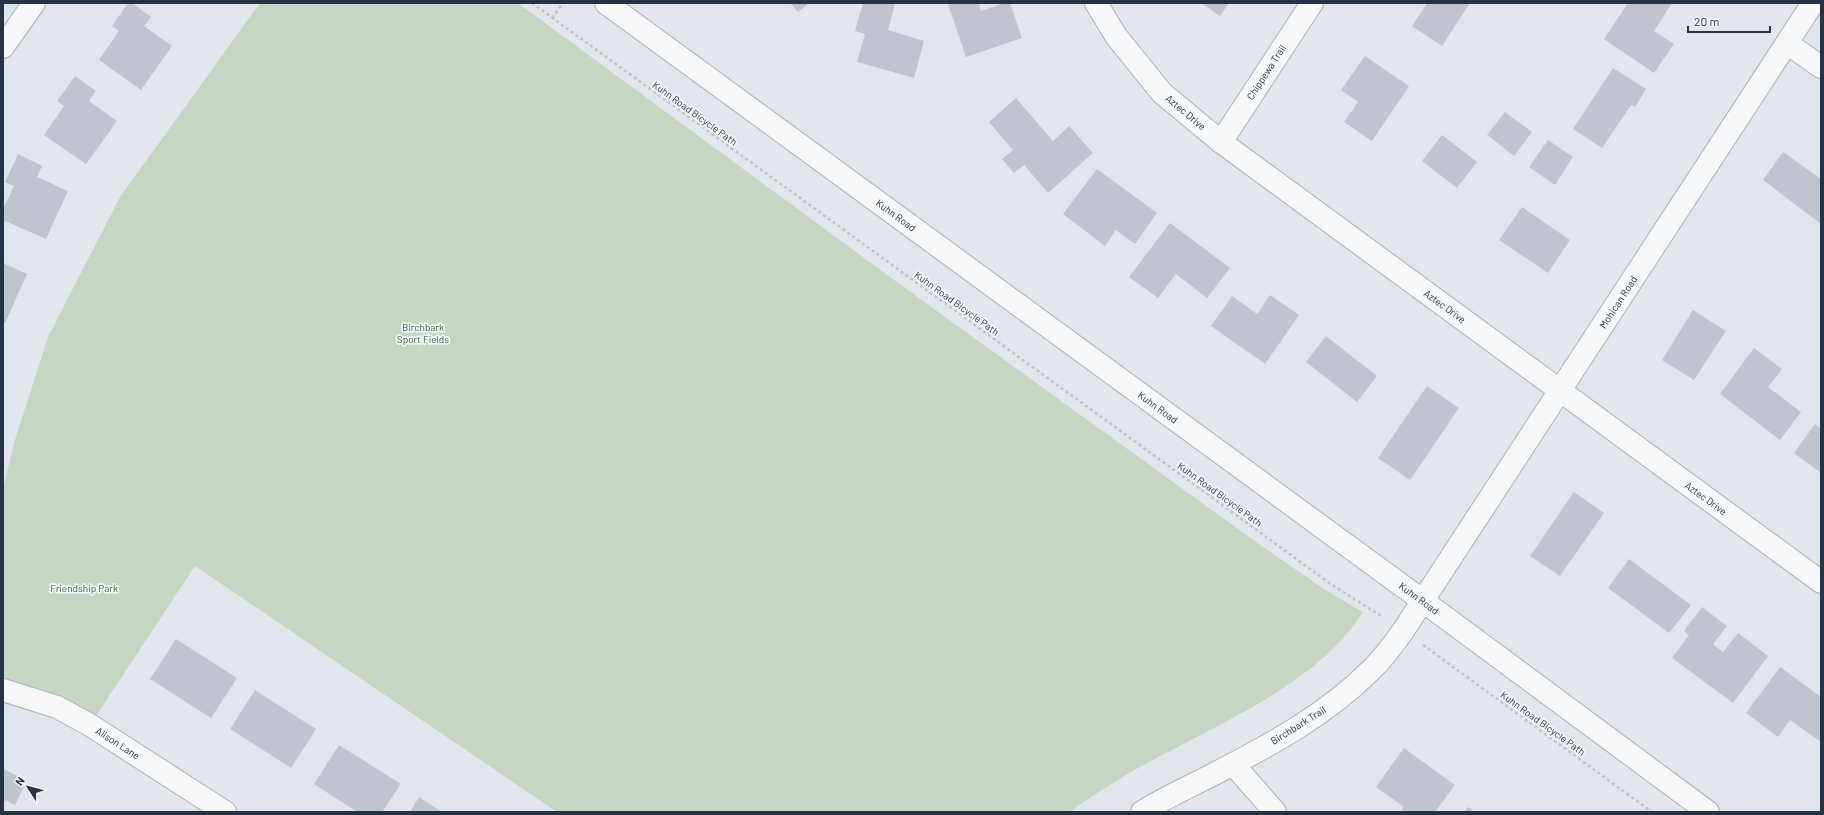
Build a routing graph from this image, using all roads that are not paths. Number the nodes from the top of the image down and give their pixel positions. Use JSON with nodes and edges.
{"nodes":[{"id":1,"x":34,"y":3,"type":"edge"},
{"id":2,"x":606,"y":3,"type":"edge"},
{"id":3,"x":1096,"y":3,"type":"edge"},
{"id":4,"x":1312,"y":3,"type":"edge"},
{"id":5,"x":1813,"y":3,"type":"edge"},
{"id":6,"x":1788,"y":43,"type":"junction"},
{"id":7,"x":3,"y":47,"type":"edge"},
{"id":8,"x":1821,"y":67,"type":"edge"},
{"id":9,"x":1221,"y":142,"type":"junction"},
{"id":10,"x":1560,"y":391,"type":"junction"},
{"id":11,"x":1821,"y":582,"type":"edge"},
{"id":12,"x":1423,"y":600,"type":"junction"},
{"id":13,"x":3,"y":690,"type":"edge"},
{"id":14,"x":1233,"y":764,"type":"junction"},
{"id":15,"x":225,"y":812,"type":"edge"},
{"id":16,"x":1142,"y":812,"type":"edge"},
{"id":17,"x":1275,"y":812,"type":"edge"},
{"id":18,"x":1708,"y":812,"type":"edge"}],
"edges":[{"from":1,"to":7,"type":"street"},
{"from":2,"to":12,"type":"street","name":"Kuhn Road"},
{"from":3,"to":9,"type":"street","name":"Aztec Drive"},
{"from":4,"to":9,"type":"street","name":"Chippewa Trail"},
{"from":5,"to":6,"type":"street","name":"Mohican Road"},
{"from":6,"to":8,"type":"street"},
{"from":6,"to":10,"type":"street","name":"Mohican Road"},
{"from":9,"to":10,"type":"street","name":"Aztec Drive"},
{"from":10,"to":11,"type":"street","name":"Aztec Drive"},
{"from":10,"to":12,"type":"street","name":"Mohican Road"},
{"from":12,"to":14,"type":"street","name":"Birchbark Trail"},
{"from":12,"to":18,"type":"street","name":"Kuhn Road"},
{"from":13,"to":15,"type":"street","name":"Alison Lane"},
{"from":14,"to":16,"type":"street","name":"Birchbark Trail"},
{"from":14,"to":17,"type":"street"}]}
